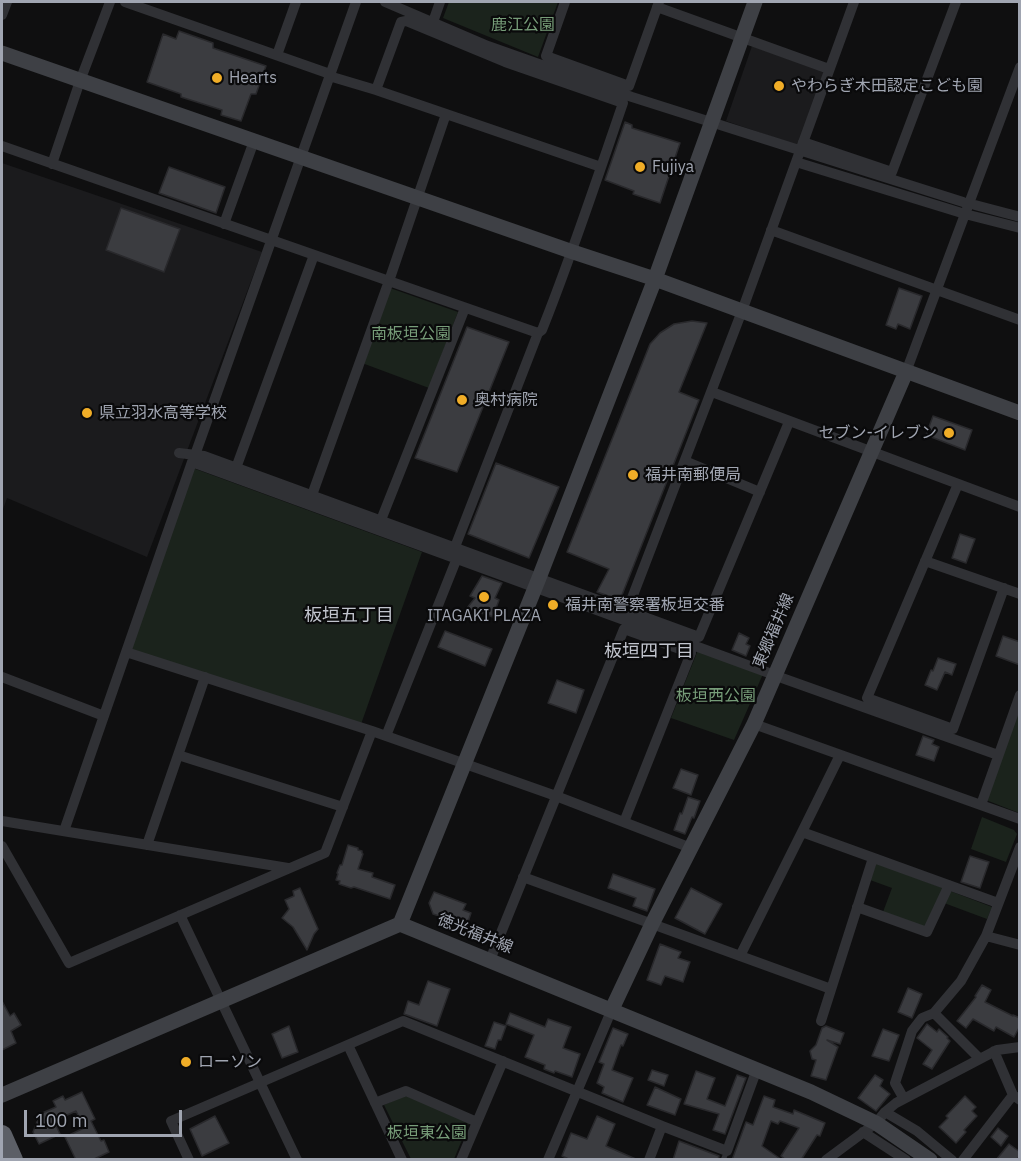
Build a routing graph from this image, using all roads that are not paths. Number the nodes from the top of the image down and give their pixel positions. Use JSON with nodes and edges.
{"nodes":[{"id":1,"x":7,"y":2,"type":"edge"},
{"id":2,"x":110,"y":2,"type":"edge"},
{"id":3,"x":125,"y":2,"type":"edge"},
{"id":4,"x":296,"y":2,"type":"edge"},
{"id":5,"x":356,"y":2,"type":"edge"},
{"id":6,"x":385,"y":2,"type":"edge"},
{"id":7,"x":440,"y":2,"type":"edge"},
{"id":8,"x":565,"y":2,"type":"edge"},
{"id":9,"x":755,"y":2,"type":"edge"},
{"id":10,"x":854,"y":2,"type":"edge"},
{"id":11,"x":956,"y":2,"type":"edge"},
{"id":12,"x":658,"y":4,"type":"edge"},
{"id":13,"x":2,"y":15,"type":"edge"},
{"id":14,"x":433,"y":22,"type":"junction"},
{"id":15,"x":742,"y":38,"type":"junction"},
{"id":16,"x":2,"y":53,"type":"edge"},
{"id":17,"x":277,"y":55,"type":"junction"},
{"id":18,"x":1020,"y":67,"type":"edge"},
{"id":19,"x":830,"y":69,"type":"junction"},
{"id":20,"x":330,"y":75,"type":"junction"},
{"id":21,"x":80,"y":81,"type":"junction"},
{"id":22,"x":376,"y":90,"type":"junction"},
{"id":23,"x":446,"y":114,"type":"junction"},
{"id":24,"x":712,"y":121,"type":"junction"},
{"id":25,"x":254,"y":141,"type":"junction"},
{"id":26,"x":2,"y":146,"type":"edge"},
{"id":27,"x":802,"y":146,"type":"junction"},
{"id":28,"x":300,"y":156,"type":"junction"},
{"id":29,"x":796,"y":162,"type":"junction"},
{"id":30,"x":52,"y":164,"type":"junction"},
{"id":31,"x":601,"y":167,"type":"junction"},
{"id":32,"x":418,"y":198,"type":"junction"},
{"id":33,"x":963,"y":202,"type":"dead end"},
{"id":34,"x":975,"y":206,"type":"dead end"},
{"id":35,"x":964,"y":214,"type":"junction"},
{"id":36,"x":1020,"y":217,"type":"edge"},
{"id":37,"x":224,"y":224,"type":"junction"},
{"id":38,"x":1020,"y":228,"type":"edge"},
{"id":39,"x":771,"y":230,"type":"junction"},
{"id":40,"x":271,"y":240,"type":"junction"},
{"id":41,"x":573,"y":252,"type":"junction"},
{"id":42,"x":314,"y":255,"type":"junction"},
{"id":43,"x":655,"y":279,"type":"junction"},
{"id":44,"x":389,"y":281,"type":"junction"},
{"id":45,"x":937,"y":289,"type":"junction"},
{"id":46,"x":465,"y":308,"type":"junction"},
{"id":47,"x":742,"y":311,"type":"junction"},
{"id":48,"x":1020,"y":320,"type":"edge"},
{"id":49,"x":538,"y":333,"type":"junction"},
{"id":50,"x":906,"y":372,"type":"junction"},
{"id":51,"x":712,"y":393,"type":"junction"},
{"id":52,"x":1020,"y":413,"type":"edge"},
{"id":53,"x":789,"y":422,"type":"junction"},
{"id":54,"x":871,"y":452,"type":"junction"},
{"id":55,"x":179,"y":453,"type":"dead end"},
{"id":56,"x":193,"y":459,"type":"junction"},
{"id":57,"x":685,"y":462,"type":"junction"},
{"id":58,"x":236,"y":468,"type":"junction"},
{"id":59,"x":958,"y":484,"type":"junction"},
{"id":60,"x":760,"y":492,"type":"junction"},
{"id":61,"x":312,"y":495,"type":"junction"},
{"id":62,"x":1020,"y":507,"type":"edge"},
{"id":63,"x":381,"y":520,"type":"junction"},
{"id":64,"x":455,"y":547,"type":"junction"},
{"id":65,"x":457,"y":558,"type":"junction"},
{"id":66,"x":925,"y":561,"type":"junction"},
{"id":67,"x":537,"y":583,"type":"junction"},
{"id":68,"x":1004,"y":588,"type":"junction"},
{"id":69,"x":1020,"y":594,"type":"edge"},
{"id":70,"x":627,"y":611,"type":"junction"},
{"id":71,"x":126,"y":652,"type":"junction"},
{"id":72,"x":769,"y":673,"type":"dead end"},
{"id":73,"x":205,"y":677,"type":"junction"},
{"id":74,"x":2,"y":678,"type":"edge"},
{"id":75,"x":782,"y":678,"type":"dead end"},
{"id":76,"x":1020,"y":695,"type":"edge"},
{"id":77,"x":104,"y":716,"type":"junction"},
{"id":78,"x":754,"y":724,"type":"junction"},
{"id":79,"x":372,"y":731,"type":"junction"},
{"id":80,"x":386,"y":736,"type":"junction"},
{"id":81,"x":840,"y":754,"type":"junction"},
{"id":82,"x":178,"y":755,"type":"junction"},
{"id":83,"x":998,"y":755,"type":"junction"},
{"id":84,"x":464,"y":764,"type":"junction"},
{"id":85,"x":556,"y":796,"type":"junction"},
{"id":86,"x":982,"y":802,"type":"dead end"},
{"id":87,"x":343,"y":807,"type":"junction"},
{"id":88,"x":1020,"y":819,"type":"edge"},
{"id":89,"x":2,"y":821,"type":"edge"},
{"id":90,"x":624,"y":822,"type":"junction"},
{"id":91,"x":64,"y":831,"type":"junction"},
{"id":92,"x":802,"y":832,"type":"junction"},
{"id":93,"x":147,"y":845,"type":"junction"},
{"id":94,"x":2,"y":846,"type":"edge"},
{"id":95,"x":1020,"y":847,"type":"edge"},
{"id":96,"x":691,"y":848,"type":"junction"},
{"id":97,"x":873,"y":858,"type":"junction"},
{"id":98,"x":288,"y":868,"type":"junction"},
{"id":99,"x":523,"y":877,"type":"junction"},
{"id":100,"x":949,"y":885,"type":"junction"},
{"id":101,"x":998,"y":903,"type":"junction"},
{"id":102,"x":857,"y":906,"type":"junction"},
{"id":103,"x":180,"y":915,"type":"junction"},
{"id":104,"x":400,"y":924,"type":"junction"},
{"id":105,"x":652,"y":924,"type":"junction"},
{"id":106,"x":986,"y":936,"type":"junction"},
{"id":107,"x":1020,"y":945,"type":"edge"},
{"id":108,"x":740,"y":956,"type":"junction"},
{"id":109,"x":490,"y":960,"type":"junction"},
{"id":110,"x":831,"y":989,"type":"junction"},
{"id":111,"x":220,"y":1000,"type":"junction"},
{"id":112,"x":612,"y":1009,"type":"junction"},
{"id":113,"x":934,"y":1013,"type":"junction"},
{"id":114,"x":821,"y":1021,"type":"dead end"},
{"id":115,"x":348,"y":1044,"type":"junction"},
{"id":116,"x":1020,"y":1047,"type":"edge"},
{"id":117,"x":993,"y":1051,"type":"junction"},
{"id":118,"x":979,"y":1058,"type":"junction"},
{"id":119,"x":503,"y":1061,"type":"junction"},
{"id":120,"x":757,"y":1069,"type":"junction"},
{"id":121,"x":260,"y":1083,"type":"junction"},
{"id":122,"x":576,"y":1091,"type":"junction"},
{"id":123,"x":2,"y":1095,"type":"edge"},
{"id":124,"x":1017,"y":1098,"type":"edge"},
{"id":125,"x":904,"y":1099,"type":"junction"},
{"id":126,"x":375,"y":1103,"type":"junction"},
{"id":127,"x":880,"y":1117,"type":"junction"},
{"id":128,"x":477,"y":1122,"type":"junction"},
{"id":129,"x":662,"y":1126,"type":"junction"},
{"id":130,"x":863,"y":1132,"type":"junction"},
{"id":131,"x":2,"y":1135,"type":"edge"},
{"id":132,"x":725,"y":1155,"type":"edge"},
{"id":133,"x":13,"y":1160,"type":"edge"},
{"id":134,"x":189,"y":1160,"type":"edge"},
{"id":135,"x":297,"y":1160,"type":"edge"},
{"id":136,"x":402,"y":1160,"type":"edge"},
{"id":137,"x":461,"y":1160,"type":"edge"},
{"id":138,"x":548,"y":1160,"type":"edge"},
{"id":139,"x":649,"y":1160,"type":"edge"},
{"id":140,"x":826,"y":1160,"type":"edge"},
{"id":141,"x":906,"y":1160,"type":"edge"},
{"id":142,"x":930,"y":1160,"type":"edge"},
{"id":143,"x":952,"y":1160,"type":"edge"},
{"id":144,"x":963,"y":1160,"type":"edge"}],
"edges":[{"from":1,"to":13,"type":"street"},
{"from":2,"to":21,"type":"street"},
{"from":3,"to":17,"type":"street"},
{"from":4,"to":17,"type":"street"},
{"from":5,"to":20,"type":"street"},
{"from":6,"to":14,"type":"street"},
{"from":7,"to":14,"type":"street"},
{"from":8,"to":12,"type":"street"},
{"from":9,"to":15,"type":"street"},
{"from":10,"to":19,"type":"street"},
{"from":11,"to":27,"type":"street"},
{"from":12,"to":15,"type":"street"},
{"from":14,"to":24,"type":"street"},
{"from":15,"to":19,"type":"street"},
{"from":15,"to":24,"type":"street"},
{"from":16,"to":21,"type":"street"},
{"from":17,"to":20,"type":"street"},
{"from":18,"to":35,"type":"street"},
{"from":19,"to":27,"type":"street"},
{"from":20,"to":22,"type":"street"},
{"from":20,"to":28,"type":"street"},
{"from":21,"to":25,"type":"street"},
{"from":21,"to":30,"type":"street"},
{"from":22,"to":23,"type":"street"},
{"from":22,"to":31,"type":"street"},
{"from":23,"to":31,"type":"street"},
{"from":23,"to":32,"type":"street"},
{"from":24,"to":27,"type":"street"},
{"from":24,"to":43,"type":"street"},
{"from":25,"to":28,"type":"street"},
{"from":25,"to":37,"type":"street"},
{"from":26,"to":30,"type":"street"},
{"from":27,"to":29,"type":"street"},
{"from":27,"to":33,"type":"street"},
{"from":28,"to":32,"type":"street"},
{"from":28,"to":40,"type":"street"},
{"from":29,"to":35,"type":"street"},
{"from":29,"to":39,"type":"street"},
{"from":30,"to":37,"type":"street"},
{"from":31,"to":41,"type":"street"},
{"from":32,"to":41,"type":"street"},
{"from":32,"to":44,"type":"street"},
{"from":34,"to":36,"type":"street"},
{"from":35,"to":38,"type":"street"},
{"from":35,"to":45,"type":"street"},
{"from":37,"to":40,"type":"street"},
{"from":39,"to":45,"type":"street"},
{"from":39,"to":47,"type":"street"},
{"from":40,"to":42,"type":"street"},
{"from":40,"to":56,"type":"street"},
{"from":41,"to":43,"type":"street"},
{"from":41,"to":49,"type":"street"},
{"from":42,"to":44,"type":"street"},
{"from":42,"to":58,"type":"street"},
{"from":43,"to":47,"type":"street"},
{"from":43,"to":67,"type":"street"},
{"from":44,"to":46,"type":"street"},
{"from":44,"to":61,"type":"street"},
{"from":45,"to":48,"type":"street"},
{"from":45,"to":50,"type":"street"},
{"from":46,"to":49,"type":"street"},
{"from":46,"to":63,"type":"street"},
{"from":47,"to":50,"type":"street"},
{"from":47,"to":51,"type":"street"},
{"from":49,"to":64,"type":"street"},
{"from":50,"to":52,"type":"street"},
{"from":50,"to":54,"type":"street","name":"東郷福井線"},
{"from":51,"to":53,"type":"street"},
{"from":51,"to":57,"type":"street"},
{"from":53,"to":54,"type":"street"},
{"from":53,"to":60,"type":"street"},
{"from":54,"to":59,"type":"street"},
{"from":54,"to":78,"type":"street","name":"東郷福井線"},
{"from":55,"to":56,"type":"street"},
{"from":56,"to":58,"type":"street"},
{"from":56,"to":65,"type":"street"},
{"from":56,"to":71,"type":"street"},
{"from":57,"to":60,"type":"street"},
{"from":57,"to":70,"type":"street"},
{"from":58,"to":61,"type":"street"},
{"from":59,"to":62,"type":"street"},
{"from":59,"to":66,"type":"street"},
{"from":60,"to":70,"type":"street"},
{"from":61,"to":63,"type":"street"},
{"from":63,"to":64,"type":"street"},
{"from":64,"to":67,"type":"street"},
{"from":65,"to":67,"type":"street"},
{"from":65,"to":80,"type":"street"},
{"from":66,"to":68,"type":"street"},
{"from":66,"to":68,"type":"street"},
{"from":67,"to":70,"type":"street"},
{"from":67,"to":72,"type":"street"},
{"from":67,"to":84,"type":"street"},
{"from":68,"to":69,"type":"street"},
{"from":71,"to":73,"type":"street"},
{"from":71,"to":77,"type":"street"},
{"from":73,"to":79,"type":"street"},
{"from":73,"to":82,"type":"street"},
{"from":74,"to":77,"type":"street"},
{"from":75,"to":83,"type":"street"},
{"from":76,"to":83,"type":"street"},
{"from":77,"to":91,"type":"street"},
{"from":78,"to":81,"type":"street"},
{"from":78,"to":96,"type":"street","name":"東郷福井線"},
{"from":79,"to":80,"type":"street"},
{"from":79,"to":87,"type":"street"},
{"from":80,"to":84,"type":"street"},
{"from":81,"to":88,"type":"street"},
{"from":81,"to":92,"type":"street"},
{"from":82,"to":87,"type":"street"},
{"from":82,"to":93,"type":"street"},
{"from":83,"to":86,"type":"street"},
{"from":84,"to":85,"type":"street"},
{"from":84,"to":104,"type":"street"},
{"from":85,"to":90,"type":"street"},
{"from":85,"to":90,"type":"street"},
{"from":85,"to":99,"type":"street"},
{"from":87,"to":98,"type":"street"},
{"from":89,"to":91,"type":"street"},
{"from":90,"to":96,"type":"street"},
{"from":91,"to":93,"type":"street"},
{"from":92,"to":97,"type":"street"},
{"from":92,"to":108,"type":"street"},
{"from":93,"to":98,"type":"street"},
{"from":94,"to":103,"type":"street"},
{"from":95,"to":101,"type":"street"},
{"from":96,"to":105,"type":"street","name":"東郷福井線"},
{"from":97,"to":100,"type":"street"},
{"from":97,"to":102,"type":"street"},
{"from":98,"to":103,"type":"street"},
{"from":99,"to":105,"type":"street"},
{"from":99,"to":109,"type":"street"},
{"from":100,"to":101,"type":"street"},
{"from":100,"to":102,"type":"street"},
{"from":101,"to":106,"type":"street"},
{"from":102,"to":110,"type":"street"},
{"from":103,"to":111,"type":"street"},
{"from":104,"to":109,"type":"street","name":"徳光福井線"},
{"from":104,"to":111,"type":"street"},
{"from":105,"to":108,"type":"street"},
{"from":105,"to":112,"type":"street","name":"東郷福井線"},
{"from":106,"to":107,"type":"street"},
{"from":106,"to":113,"type":"street"},
{"from":108,"to":110,"type":"street"},
{"from":109,"to":112,"type":"street","name":"徳光福井線"},
{"from":110,"to":114,"type":"street"},
{"from":111,"to":121,"type":"street"},
{"from":111,"to":123,"type":"street"},
{"from":112,"to":120,"type":"street","name":"徳光福井線"},
{"from":112,"to":122,"type":"street"},
{"from":113,"to":118,"type":"street"},
{"from":113,"to":125,"type":"street"},
{"from":115,"to":119,"type":"street"},
{"from":115,"to":121,"type":"street"},
{"from":115,"to":126,"type":"street"},
{"from":116,"to":117,"type":"street"},
{"from":117,"to":118,"type":"street"},
{"from":117,"to":124,"type":"street"},
{"from":118,"to":125,"type":"street"},
{"from":119,"to":122,"type":"street"},
{"from":119,"to":128,"type":"street"},
{"from":120,"to":127,"type":"street","name":"徳光福井線"},
{"from":120,"to":132,"type":"street"},
{"from":121,"to":134,"type":"street"},
{"from":121,"to":135,"type":"street"},
{"from":122,"to":129,"type":"street"},
{"from":122,"to":138,"type":"street"},
{"from":124,"to":144,"type":"street"},
{"from":125,"to":127,"type":"street"},
{"from":126,"to":128,"type":"street"},
{"from":126,"to":136,"type":"street"},
{"from":127,"to":130,"type":"street"},
{"from":127,"to":142,"type":"street","name":"徳光福井線"},
{"from":127,"to":143,"type":"street"},
{"from":128,"to":137,"type":"street"},
{"from":129,"to":132,"type":"street"},
{"from":129,"to":139,"type":"street"},
{"from":130,"to":140,"type":"street"},
{"from":130,"to":141,"type":"street"},
{"from":131,"to":133,"type":"highway"}]}
